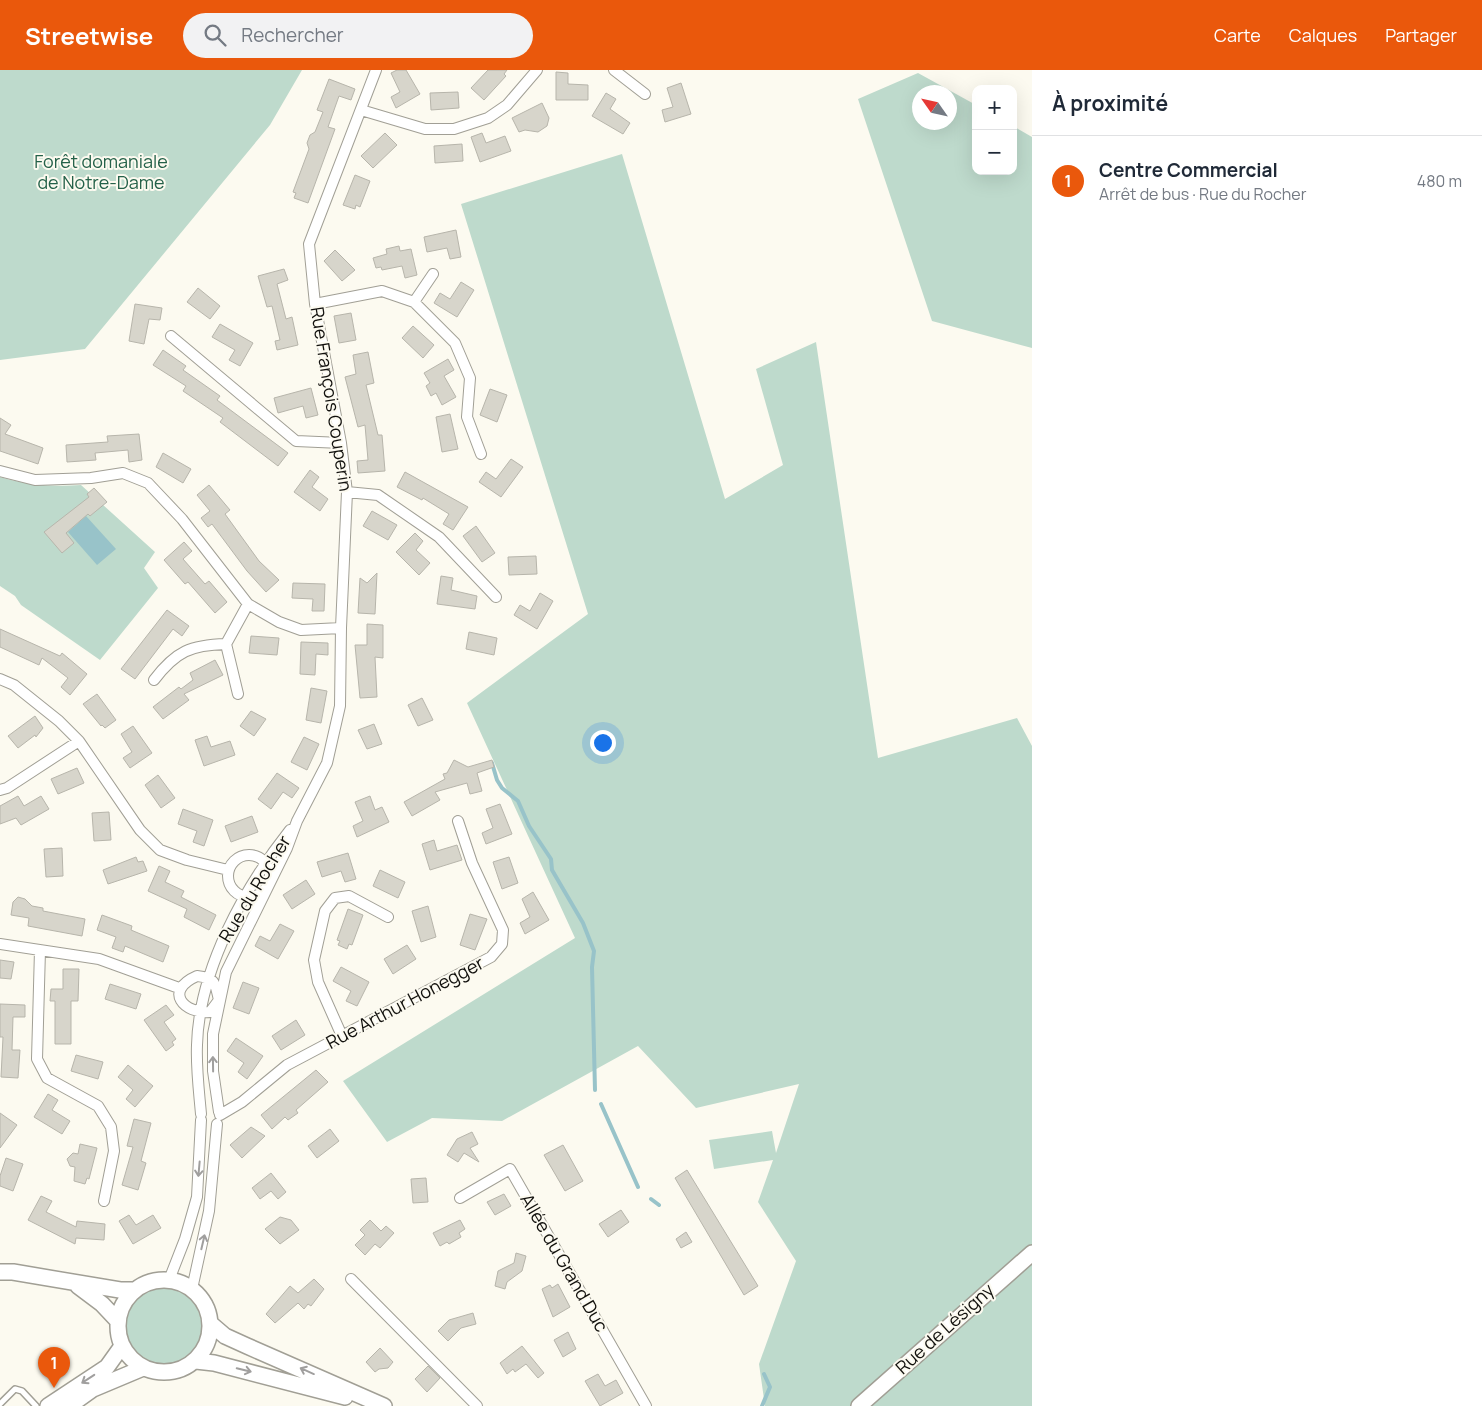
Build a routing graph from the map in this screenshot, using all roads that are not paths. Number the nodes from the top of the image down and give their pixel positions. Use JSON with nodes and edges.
{"nodes":[{"id":1,"x":376,"y":70,"type":"edge"},
{"id":2,"x":537,"y":70,"type":"edge"},
{"id":3,"x":614,"y":70,"type":"edge"},
{"id":4,"x":646,"y":94,"type":"dead end"},
{"id":5,"x":361,"y":110,"type":"junction"},
{"id":6,"x":433,"y":274,"type":"dead end"},
{"id":7,"x":414,"y":302,"type":"junction"},
{"id":8,"x":316,"y":304,"type":"junction"},
{"id":9,"x":171,"y":336,"type":"dead end"},
{"id":10,"x":341,"y":443,"type":"junction"},
{"id":11,"x":481,"y":454,"type":"dead end"},
{"id":12,"x":0,"y":471,"type":"edge"},
{"id":13,"x":347,"y":492,"type":"junction"},
{"id":14,"x":496,"y":597,"type":"dead end"},
{"id":15,"x":248,"y":604,"type":"junction"},
{"id":16,"x":341,"y":628,"type":"junction"},
{"id":17,"x":226,"y":644,"type":"junction"},
{"id":18,"x":0,"y":679,"type":"edge"},
{"id":19,"x":154,"y":680,"type":"dead end"},
{"id":20,"x":238,"y":694,"type":"dead end"},
{"id":21,"x":78,"y":741,"type":"junction"},
{"id":22,"x":0,"y":790,"type":"edge"},
{"id":23,"x":296,"y":821,"type":"junction"},
{"id":24,"x":458,"y":821,"type":"dead end"},
{"id":25,"x":266,"y":864,"type":"junction"},
{"id":26,"x":228,"y":870,"type":"junction"},
{"id":27,"x":268,"y":886,"type":"junction"},
{"id":28,"x":246,"y":898,"type":"junction"},
{"id":29,"x":388,"y":917,"type":"dead end"},
{"id":30,"x":0,"y":944,"type":"edge"},
{"id":31,"x":40,"y":950,"type":"junction"},
{"id":32,"x":209,"y":977,"type":"junction"},
{"id":33,"x":179,"y":988,"type":"junction"},
{"id":34,"x":219,"y":1000,"type":"junction"},
{"id":35,"x":200,"y":1013,"type":"junction"},
{"id":36,"x":342,"y":1036,"type":"junction"},
{"id":37,"x":201,"y":1117,"type":"junction"},
{"id":38,"x":219,"y":1117,"type":"junction"},
{"id":39,"x":460,"y":1198,"type":"dead end"},
{"id":40,"x":104,"y":1201,"type":"dead end"},
{"id":41,"x":1032,"y":1253,"type":"edge"},
{"id":42,"x":0,"y":1272,"type":"edge"},
{"id":43,"x":169,"y":1280,"type":"junction"},
{"id":44,"x":351,"y":1280,"type":"dead end"},
{"id":45,"x":72,"y":1283,"type":"junction"},
{"id":46,"x":192,"y":1289,"type":"junction"},
{"id":47,"x":135,"y":1290,"type":"junction"},
{"id":48,"x":118,"y":1321,"type":"junction"},
{"id":49,"x":211,"y":1324,"type":"junction"},
{"id":50,"x":122,"y":1346,"type":"junction"},
{"id":51,"x":196,"y":1361,"type":"junction"},
{"id":52,"x":143,"y":1368,"type":"junction"},
{"id":53,"x":0,"y":1404,"type":"edge"},
{"id":54,"x":36,"y":1406,"type":"edge"},
{"id":55,"x":48,"y":1406,"type":"edge"},
{"id":56,"x":69,"y":1406,"type":"edge"},
{"id":57,"x":378,"y":1406,"type":"edge"},
{"id":58,"x":384,"y":1406,"type":"edge"},
{"id":59,"x":477,"y":1406,"type":"edge"},
{"id":60,"x":646,"y":1406,"type":"edge"},
{"id":61,"x":859,"y":1406,"type":"edge"}],
"edges":[{"from":1,"to":5,"type":"street","name":"Rue François Couperin"},
{"from":2,"to":5,"type":"street"},
{"from":3,"to":4,"type":"street"},
{"from":5,"to":8,"type":"street","name":"Rue François Couperin"},
{"from":6,"to":7,"type":"street"},
{"from":7,"to":8,"type":"street"},
{"from":7,"to":11,"type":"street"},
{"from":8,"to":10,"type":"street","name":"Rue François Couperin"},
{"from":9,"to":10,"type":"street"},
{"from":10,"to":13,"type":"street","name":"Rue François Couperin"},
{"from":12,"to":15,"type":"street"},
{"from":13,"to":14,"type":"street"},
{"from":13,"to":16,"type":"street","name":"Rue François Couperin"},
{"from":15,"to":16,"type":"street"},
{"from":15,"to":17,"type":"street"},
{"from":16,"to":23,"type":"street","name":"Rue François Couperin"},
{"from":17,"to":19,"type":"street"},
{"from":17,"to":20,"type":"street"},
{"from":18,"to":21,"type":"street"},
{"from":21,"to":22,"type":"street"},
{"from":21,"to":26,"type":"street"},
{"from":23,"to":25,"type":"street","name":"Rue du Rocher"},
{"from":23,"to":27,"type":"street","name":"Rue du Rocher"},
{"from":24,"to":36,"type":"street","name":"Rue Arthur Honegger"},
{"from":25,"to":26,"type":"street"},
{"from":25,"to":27,"type":"street"},
{"from":25,"to":28,"type":"street","name":"Rue du Rocher"},
{"from":26,"to":28,"type":"street"},
{"from":27,"to":28,"type":"street"},
{"from":27,"to":34,"type":"street","name":"Rue du Rocher"},
{"from":28,"to":32,"type":"street","name":"Rue du Rocher"},
{"from":29,"to":36,"type":"street"},
{"from":30,"to":31,"type":"street"},
{"from":31,"to":33,"type":"street"},
{"from":31,"to":40,"type":"street"},
{"from":32,"to":33,"type":"street"},
{"from":32,"to":34,"type":"street"},
{"from":32,"to":35,"type":"street","name":"Rue du Rocher"},
{"from":33,"to":35,"type":"street"},
{"from":34,"to":35,"type":"street"},
{"from":38,"to":34,"type":"street","name":"Rue du Rocher","one_way":true},
{"from":35,"to":37,"type":"street","name":"Rue du Rocher"},
{"from":36,"to":38,"type":"street","name":"Rue Arthur Honegger"},
{"from":37,"to":38,"type":"street"},
{"from":37,"to":38,"type":"street","name":"Rue Arthur Honegger"},
{"from":37,"to":43,"type":"street","name":"Rue du Rocher","one_way":true},
{"from":46,"to":38,"type":"street","name":"Rue du Rocher","one_way":true},
{"from":39,"to":60,"type":"street","name":"Allée du Grand Duc"},
{"from":41,"to":61,"type":"street","name":"Rue de Lésigny"},
{"from":42,"to":45,"type":"street"},
{"from":43,"to":46,"type":"street"},
{"from":43,"to":47,"type":"street"},
{"from":44,"to":59,"type":"street"},
{"from":45,"to":47,"type":"street"},
{"from":45,"to":48,"type":"street"},
{"from":46,"to":49,"type":"street"},
{"from":47,"to":48,"type":"street"},
{"from":48,"to":50,"type":"street"},
{"from":49,"to":51,"type":"street"},
{"from":58,"to":49,"type":"street","one_way":true},
{"from":50,"to":52,"type":"street"},
{"from":50,"to":55,"type":"street","one_way":true},
{"from":51,"to":52,"type":"street"},
{"from":51,"to":57,"type":"street","one_way":true},
{"from":52,"to":56,"type":"street"},
{"from":53,"to":54,"type":"lane"}]}
